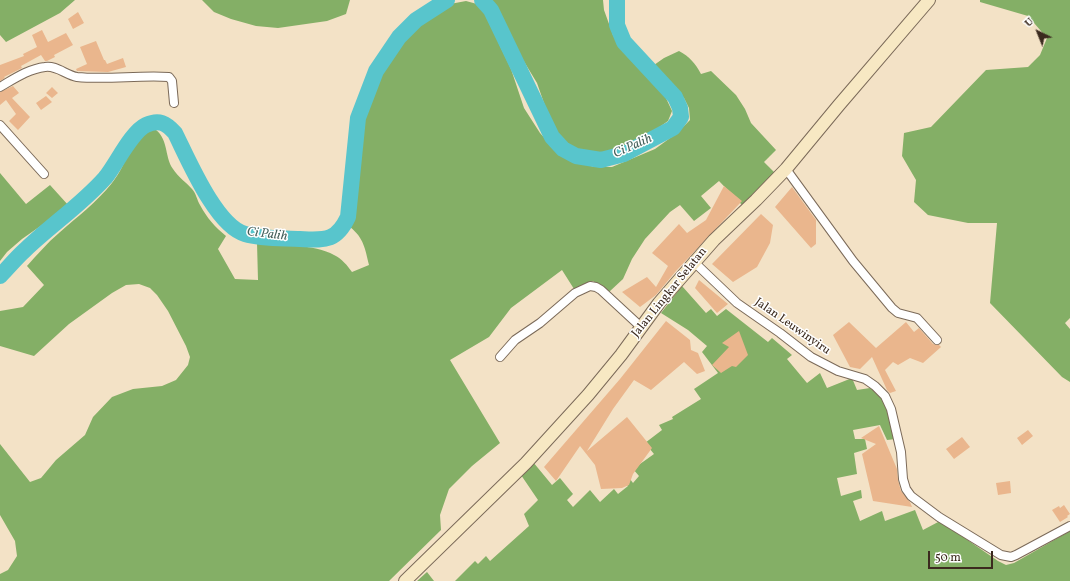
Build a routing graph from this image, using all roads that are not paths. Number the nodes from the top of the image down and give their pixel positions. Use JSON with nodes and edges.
{"nodes":[{"id":1,"x":929,"y":0,"type":"edge"},
{"id":2,"x":0,"y":87,"type":"edge"},
{"id":3,"x":174,"y":103,"type":"dead end"},
{"id":4,"x":0,"y":125,"type":"edge"},
{"id":5,"x":786,"y":169,"type":"junction"},
{"id":6,"x":44,"y":174,"type":"dead end"},
{"id":7,"x":694,"y":262,"type":"junction"},
{"id":8,"x":641,"y":327,"type":"junction"},
{"id":9,"x":937,"y":340,"type":"dead end"},
{"id":10,"x":500,"y":357,"type":"dead end"},
{"id":11,"x":1070,"y":526,"type":"edge"},
{"id":12,"x":405,"y":581,"type":"edge"}],
"edges":[{"from":1,"to":5,"type":"street","name":"Jalan Lingkar Selatan"},
{"from":2,"to":3,"type":"street"},
{"from":4,"to":6,"type":"street"},
{"from":5,"to":7,"type":"street","name":"Jalan Lingkar Selatan"},
{"from":5,"to":9,"type":"street"},
{"from":7,"to":8,"type":"street","name":"Jalan Lingkar Selatan"},
{"from":7,"to":11,"type":"street","name":"Jalan Leuwinyiru"},
{"from":8,"to":10,"type":"street"},
{"from":8,"to":12,"type":"street","name":"Jalan Lingkar Selatan"}]}
